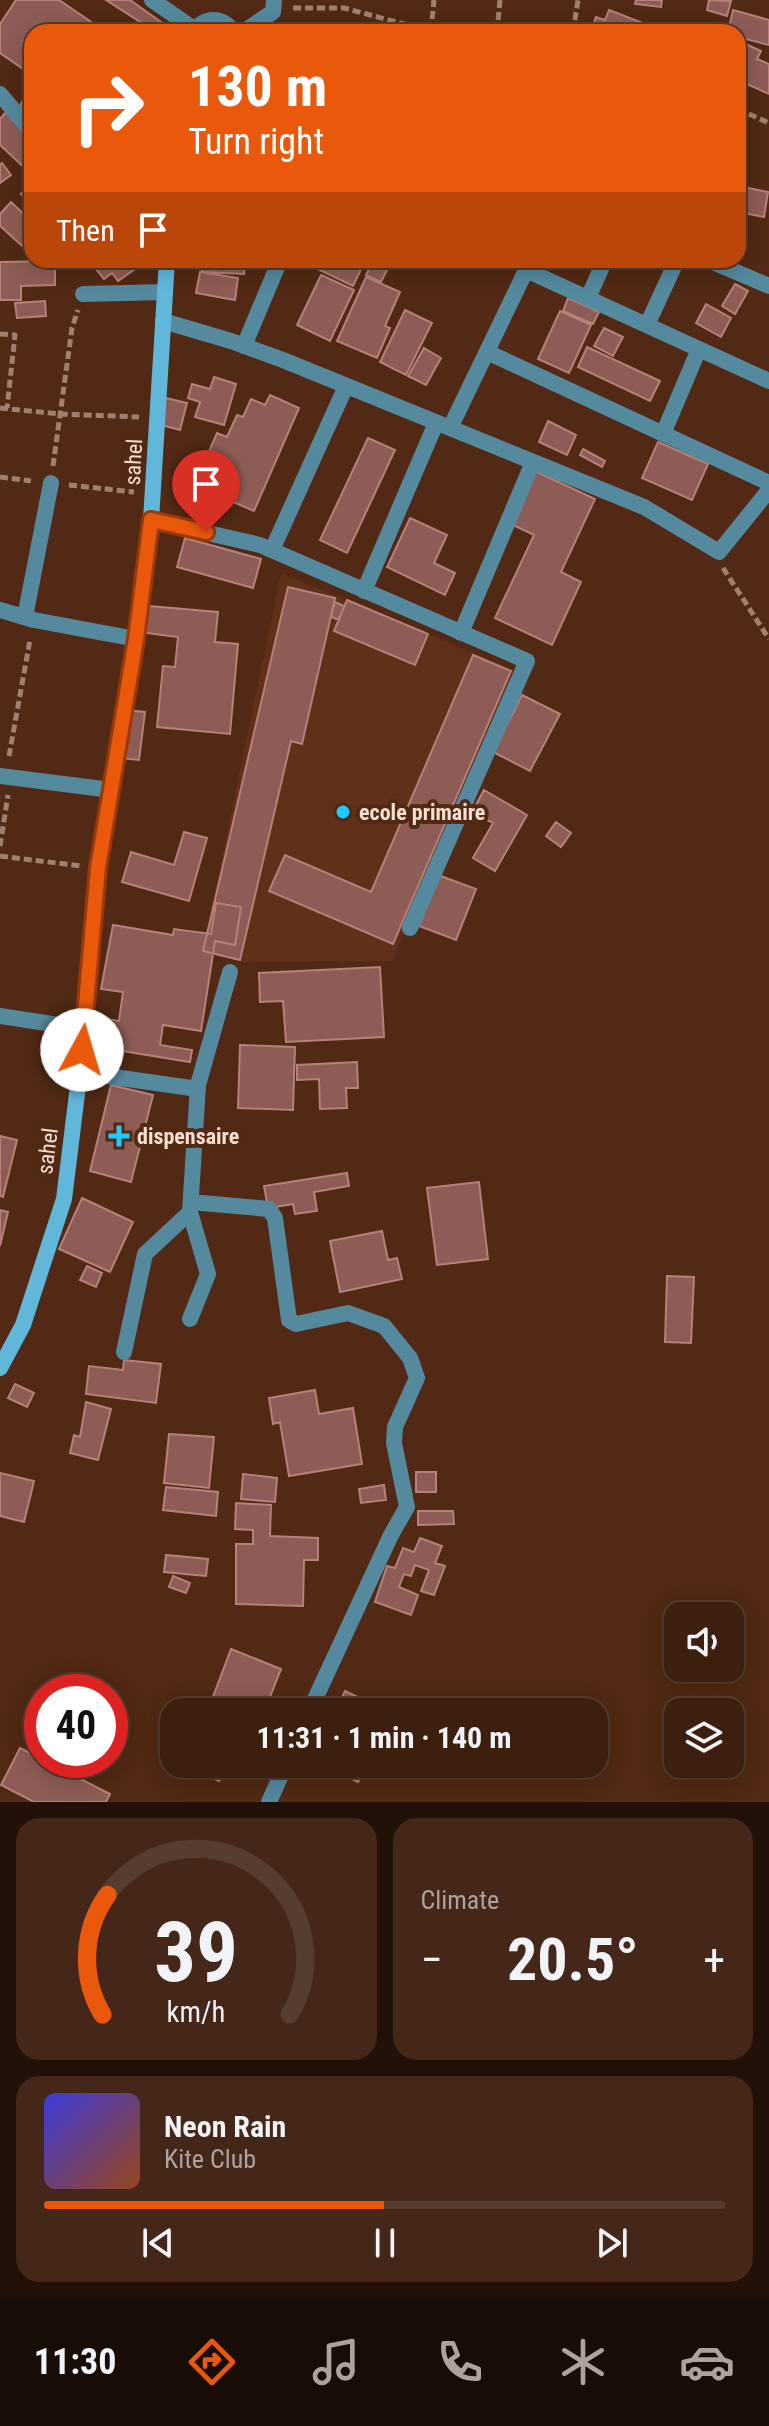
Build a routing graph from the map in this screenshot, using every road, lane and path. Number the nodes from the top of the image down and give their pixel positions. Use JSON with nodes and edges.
{"nodes":[{"id":1,"x":152,"y":0,"type":"edge"},
{"id":2,"x":434,"y":0,"type":"edge"},
{"id":3,"x":500,"y":0,"type":"edge"},
{"id":4,"x":578,"y":0,"type":"edge"},
{"id":5,"x":273,"y":6,"type":"edge"},
{"id":6,"x":185,"y":24,"type":"edge"},
{"id":7,"x":201,"y":24,"type":"edge"},
{"id":8,"x":227,"y":24,"type":"edge"},
{"id":9,"x":252,"y":24,"type":"edge"},
{"id":10,"x":403,"y":24,"type":"edge"},
{"id":11,"x":432,"y":24,"type":"edge"},
{"id":12,"x":498,"y":24,"type":"edge"},
{"id":13,"x":574,"y":24,"type":"edge"},
{"id":14,"x":0,"y":94,"type":"edge"},
{"id":15,"x":746,"y":113,"type":"edge"},
{"id":16,"x":24,"y":122,"type":"edge"},
{"id":17,"x":769,"y":123,"type":"edge"},
{"id":18,"x":166,"y":268,"type":"edge"},
{"id":19,"x":277,"y":268,"type":"edge"},
{"id":20,"x":528,"y":268,"type":"edge"},
{"id":21,"x":534,"y":268,"type":"edge"},
{"id":22,"x":601,"y":268,"type":"edge"},
{"id":23,"x":673,"y":268,"type":"edge"},
{"id":24,"x":727,"y":268,"type":"edge"},
{"id":25,"x":769,"y":286,"type":"edge"},
{"id":26,"x":165,"y":292,"type":"junction"},
{"id":27,"x":83,"y":294,"type":"joint"},
{"id":28,"x":588,"y":298,"type":"junction"},
{"id":29,"x":163,"y":321,"type":"junction"},
{"id":30,"x":647,"y":325,"type":"junction"},
{"id":31,"x":0,"y":334,"type":"edge"},
{"id":32,"x":244,"y":346,"type":"junction"},
{"id":33,"x":699,"y":349,"type":"junction"},
{"id":34,"x":487,"y":352,"type":"junction"},
{"id":35,"x":769,"y":381,"type":"edge"},
{"id":36,"x":346,"y":386,"type":"junction"},
{"id":37,"x":3,"y":408,"type":"edge"},
{"id":38,"x":60,"y":414,"type":"junction"},
{"id":39,"x":158,"y":418,"type":"junction"},
{"id":40,"x":443,"y":426,"type":"junction"},
{"id":41,"x":663,"y":434,"type":"junction"},
{"id":42,"x":533,"y":462,"type":"junction"},
{"id":43,"x":0,"y":477,"type":"edge"},
{"id":44,"x":51,"y":483,"type":"junction"},
{"id":45,"x":769,"y":483,"type":"edge"},
{"id":46,"x":769,"y":490,"type":"edge"},
{"id":47,"x":153,"y":494,"type":"junction"},
{"id":48,"x":151,"y":520,"type":"junction"},
{"id":49,"x":272,"y":550,"type":"junction"},
{"id":50,"x":719,"y":552,"type":"junction"},
{"id":51,"x":364,"y":591,"type":"junction"},
{"id":52,"x":0,"y":610,"type":"edge"},
{"id":53,"x":30,"y":618,"type":"junction"},
{"id":54,"x":461,"y":633,"type":"junction"},
{"id":55,"x":136,"y":639,"type":"junction"},
{"id":56,"x":769,"y":639,"type":"edge"},
{"id":57,"x":5,"y":777,"type":"edge"},
{"id":58,"x":111,"y":790,"type":"junction"},
{"id":59,"x":0,"y":846,"type":"edge"},
{"id":60,"x":0,"y":856,"type":"edge"},
{"id":61,"x":98,"y":868,"type":"junction"},
{"id":62,"x":410,"y":928,"type":"dead end"},
{"id":63,"x":230,"y":972,"type":"dead end"},
{"id":64,"x":0,"y":1016,"type":"edge"},
{"id":65,"x":85,"y":1029,"type":"junction"},
{"id":66,"x":79,"y":1072,"type":"junction"},
{"id":67,"x":198,"y":1089,"type":"junction"},
{"id":68,"x":190,"y":1207,"type":"junction"},
{"id":69,"x":190,"y":1319,"type":"dead end"},
{"id":70,"x":124,"y":1352,"type":"dead end"},
{"id":71,"x":0,"y":1368,"type":"edge"},
{"id":72,"x":315,"y":1698,"type":"edge"},
{"id":73,"x":280,"y":1778,"type":"edge"},
{"id":74,"x":269,"y":1802,"type":"edge"}],
"edges":[{"from":1,"to":6,"type":"street"},
{"from":2,"to":11,"type":"path"},
{"from":3,"to":12,"type":"path"},
{"from":4,"to":13,"type":"path"},
{"from":5,"to":9,"type":"street"},
{"from":5,"to":10,"type":"path"},
{"from":7,"to":8,"type":"street"},
{"from":14,"to":16,"type":"street"},
{"from":15,"to":17,"type":"path"},
{"from":18,"to":26,"type":"street","name":"sahel"},
{"from":19,"to":32,"type":"street"},
{"from":20,"to":34,"type":"street"},
{"from":21,"to":28,"type":"street"},
{"from":22,"to":28,"type":"street"},
{"from":23,"to":30,"type":"street"},
{"from":24,"to":25,"type":"street"},
{"from":26,"to":27,"type":"street"},
{"from":26,"to":29,"type":"street","name":"sahel"},
{"from":27,"to":38,"type":"path"},
{"from":28,"to":30,"type":"street"},
{"from":29,"to":32,"type":"street"},
{"from":29,"to":39,"type":"street","name":"sahel"},
{"from":30,"to":33,"type":"street"},
{"from":31,"to":37,"type":"path"},
{"from":32,"to":36,"type":"street"},
{"from":33,"to":35,"type":"street"},
{"from":33,"to":41,"type":"street"},
{"from":34,"to":40,"type":"street"},
{"from":34,"to":41,"type":"street"},
{"from":36,"to":40,"type":"street"},
{"from":36,"to":49,"type":"street"},
{"from":37,"to":38,"type":"path"},
{"from":38,"to":39,"type":"path"},
{"from":38,"to":44,"type":"path"},
{"from":39,"to":47,"type":"street","name":"sahel"},
{"from":40,"to":42,"type":"street"},
{"from":40,"to":51,"type":"street"},
{"from":41,"to":45,"type":"street"},
{"from":42,"to":50,"type":"street"},
{"from":42,"to":54,"type":"street"},
{"from":43,"to":44,"type":"path"},
{"from":44,"to":47,"type":"path"},
{"from":44,"to":53,"type":"street"},
{"from":46,"to":50,"type":"street"},
{"from":47,"to":48,"type":"street","name":"sahel"},
{"from":48,"to":49,"type":"street"},
{"from":48,"to":55,"type":"street","name":"sahel"},
{"from":49,"to":51,"type":"street"},
{"from":50,"to":56,"type":"path"},
{"from":51,"to":54,"type":"street"},
{"from":52,"to":53,"type":"street"},
{"from":53,"to":55,"type":"street"},
{"from":53,"to":57,"type":"path"},
{"from":54,"to":62,"type":"street"},
{"from":55,"to":58,"type":"street","name":"sahel"},
{"from":57,"to":58,"type":"street"},
{"from":57,"to":59,"type":"path"},
{"from":58,"to":61,"type":"street","name":"sahel"},
{"from":60,"to":61,"type":"path"},
{"from":61,"to":65,"type":"street","name":"sahel"},
{"from":63,"to":67,"type":"street"},
{"from":64,"to":65,"type":"street"},
{"from":65,"to":66,"type":"street","name":"sahel"},
{"from":66,"to":67,"type":"street"},
{"from":66,"to":71,"type":"street","name":"sahel"},
{"from":67,"to":68,"type":"street"},
{"from":68,"to":69,"type":"street"},
{"from":68,"to":70,"type":"street"},
{"from":68,"to":72,"type":"street"},
{"from":73,"to":74,"type":"street"}]}
